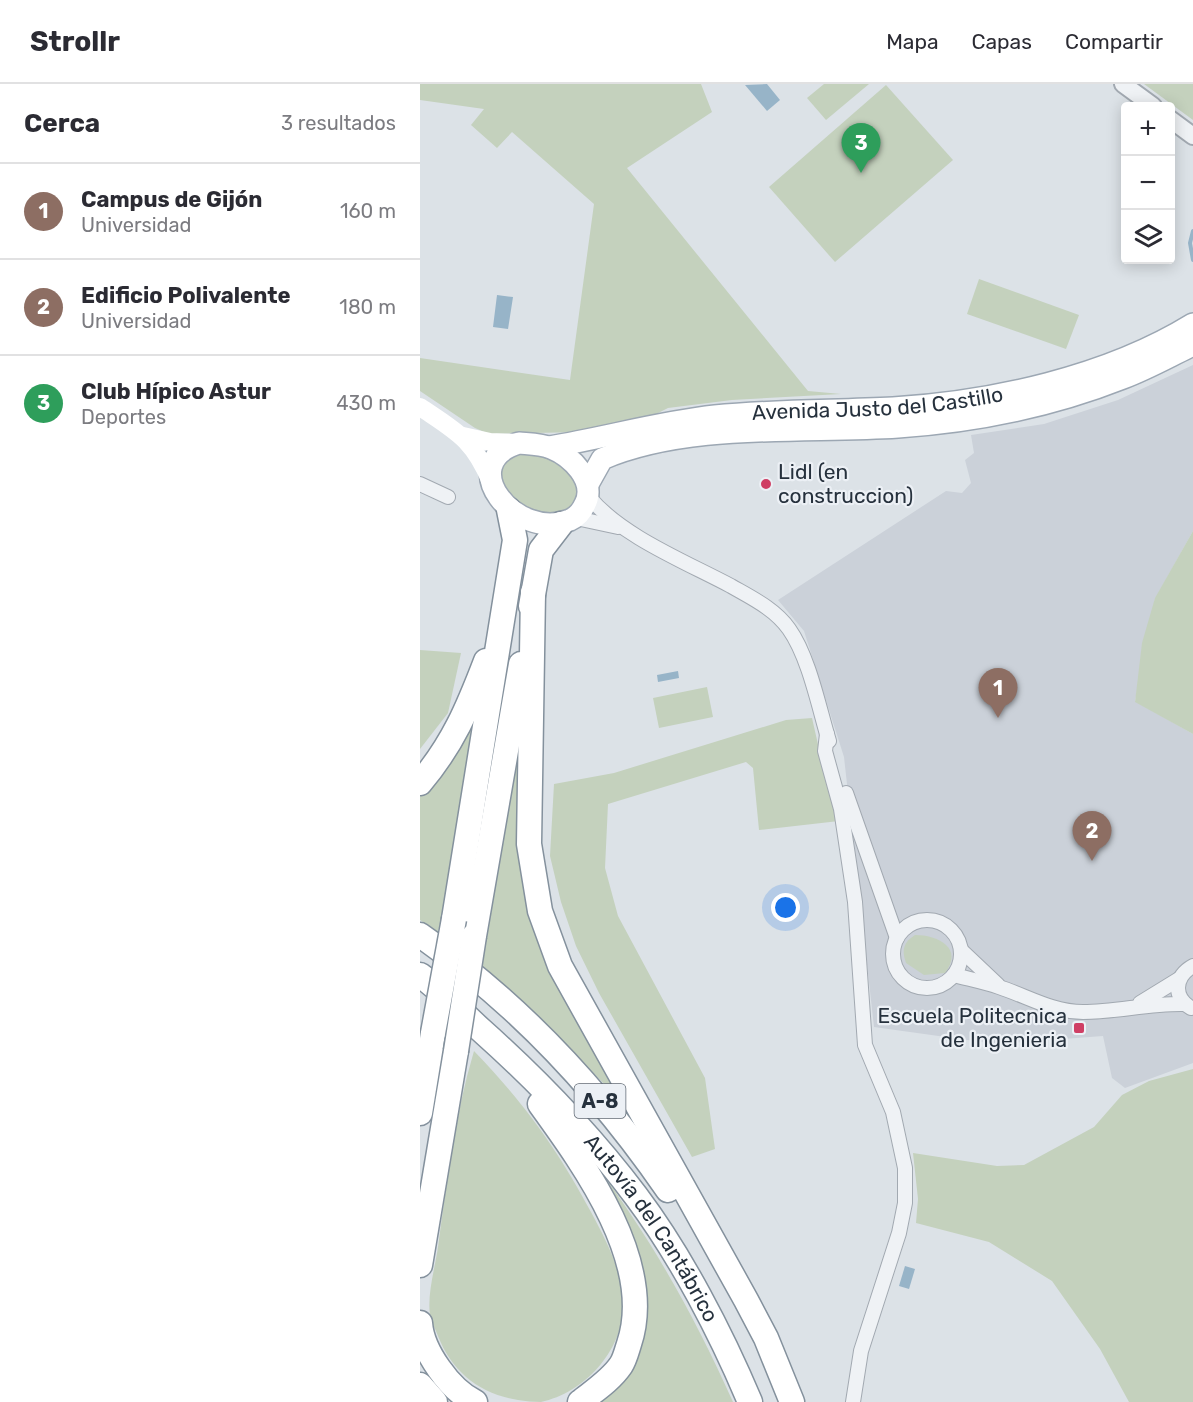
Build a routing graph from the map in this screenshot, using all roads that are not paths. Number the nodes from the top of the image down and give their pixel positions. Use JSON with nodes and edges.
{"nodes":[{"id":1,"x":1123,"y":84,"type":"edge"},
{"id":2,"x":1148,"y":102,"type":"edge"},
{"id":3,"x":1175,"y":123,"type":"edge"},
{"id":4,"x":1193,"y":136,"type":"edge"},
{"id":5,"x":1191,"y":333,"type":"edge"},
{"id":6,"x":420,"y":407,"type":"edge"},
{"id":7,"x":464,"y":436,"type":"junction"},
{"id":8,"x":519,"y":443,"type":"junction"},
{"id":9,"x":549,"y":447,"type":"junction"},
{"id":10,"x":491,"y":482,"type":"junction"},
{"id":11,"x":420,"y":484,"type":"edge"},
{"id":12,"x":588,"y":490,"type":"junction"},
{"id":13,"x":448,"y":497,"type":"dead end"},
{"id":14,"x":509,"y":510,"type":"junction"},
{"id":15,"x":568,"y":521,"type":"junction"},
{"id":16,"x":627,"y":529,"type":"junction"},
{"id":17,"x":533,"y":592,"type":"junction"},
{"id":18,"x":504,"y":617,"type":"junction"},
{"id":19,"x":827,"y":734,"type":"junction"},
{"id":20,"x":420,"y":783,"type":"edge"},
{"id":21,"x":859,"y":835,"type":"junction"},
{"id":22,"x":850,"y":867,"type":"junction"},
{"id":23,"x":876,"y":883,"type":"junction"},
{"id":24,"x":909,"y":926,"type":"junction"},
{"id":25,"x":420,"y":936,"type":"edge"},
{"id":26,"x":897,"y":938,"type":"junction"},
{"id":27,"x":961,"y":950,"type":"junction"},
{"id":28,"x":1193,"y":965,"type":"edge"},
{"id":29,"x":420,"y":975,"type":"edge"},
{"id":30,"x":954,"y":975,"type":"junction"},
{"id":31,"x":1179,"y":979,"type":"junction"},
{"id":32,"x":999,"y":987,"type":"junction"},
{"id":33,"x":1134,"y":1006,"type":"junction"},
{"id":34,"x":1189,"y":1007,"type":"edge"},
{"id":35,"x":478,"y":1027,"type":"junction"},
{"id":36,"x":420,"y":1113,"type":"edge"},
{"id":37,"x":420,"y":1265,"type":"edge"},
{"id":38,"x":420,"y":1323,"type":"edge"},
{"id":39,"x":420,"y":1385,"type":"edge"},
{"id":40,"x":435,"y":1402,"type":"edge"},
{"id":41,"x":475,"y":1402,"type":"edge"},
{"id":42,"x":580,"y":1402,"type":"edge"},
{"id":43,"x":750,"y":1402,"type":"edge"},
{"id":44,"x":782,"y":1402,"type":"edge"},
{"id":45,"x":792,"y":1402,"type":"edge"},
{"id":46,"x":853,"y":1402,"type":"edge"}],
"edges":[{"from":1,"to":2,"type":"street"},
{"from":3,"to":4,"type":"street"},
{"from":5,"to":9,"type":"main road","name":"Avenida Justo del Castillo"},
{"from":5,"to":12,"type":"main road","name":"Avenida Justo del Castillo"},
{"from":6,"to":7,"type":"main road"},
{"from":7,"to":8,"type":"main road"},
{"from":7,"to":10,"type":"main road"},
{"from":8,"to":9,"type":"main road"},
{"from":8,"to":10,"type":"main road"},
{"from":9,"to":12,"type":"main road"},
{"from":10,"to":14,"type":"main road"},
{"from":11,"to":13,"type":"street"},
{"from":12,"to":15,"type":"main road"},
{"from":12,"to":16,"type":"street"},
{"from":14,"to":15,"type":"main road"},
{"from":14,"to":18,"type":"highway"},
{"from":15,"to":16,"type":"street"},
{"from":15,"to":17,"type":"highway"},
{"from":16,"to":19,"type":"street"},
{"from":17,"to":37,"type":"highway","bridge":true},
{"from":17,"to":45,"type":"highway"},
{"from":18,"to":20,"type":"highway"},
{"from":18,"to":36,"type":"highway","bridge":true},
{"from":19,"to":21,"type":"street"},
{"from":19,"to":22,"type":"street"},
{"from":21,"to":22,"type":"street"},
{"from":21,"to":23,"type":"street"},
{"from":22,"to":46,"type":"street"},
{"from":23,"to":24,"type":"street"},
{"from":23,"to":26,"type":"street"},
{"from":24,"to":26,"type":"street"},
{"from":24,"to":27,"type":"street"},
{"from":25,"to":44,"type":"highway","name":"Autovía del Cantábrico","number":"A-8"},
{"from":26,"to":30,"type":"street"},
{"from":27,"to":30,"type":"street"},
{"from":27,"to":32,"type":"street"},
{"from":28,"to":31,"type":"street"},
{"from":29,"to":35,"type":"highway","name":"Autovía del Cantábrico","number":"A-8"},
{"from":30,"to":32,"type":"street"},
{"from":31,"to":33,"type":"street"},
{"from":31,"to":34,"type":"street"},
{"from":32,"to":33,"type":"street"},
{"from":33,"to":34,"type":"street"},
{"from":35,"to":42,"type":"highway"},
{"from":35,"to":43,"type":"highway","name":"Autovía del Cantábrico","number":"A-8"},
{"from":38,"to":41,"type":"highway"},
{"from":39,"to":40,"type":"highway"}]}
